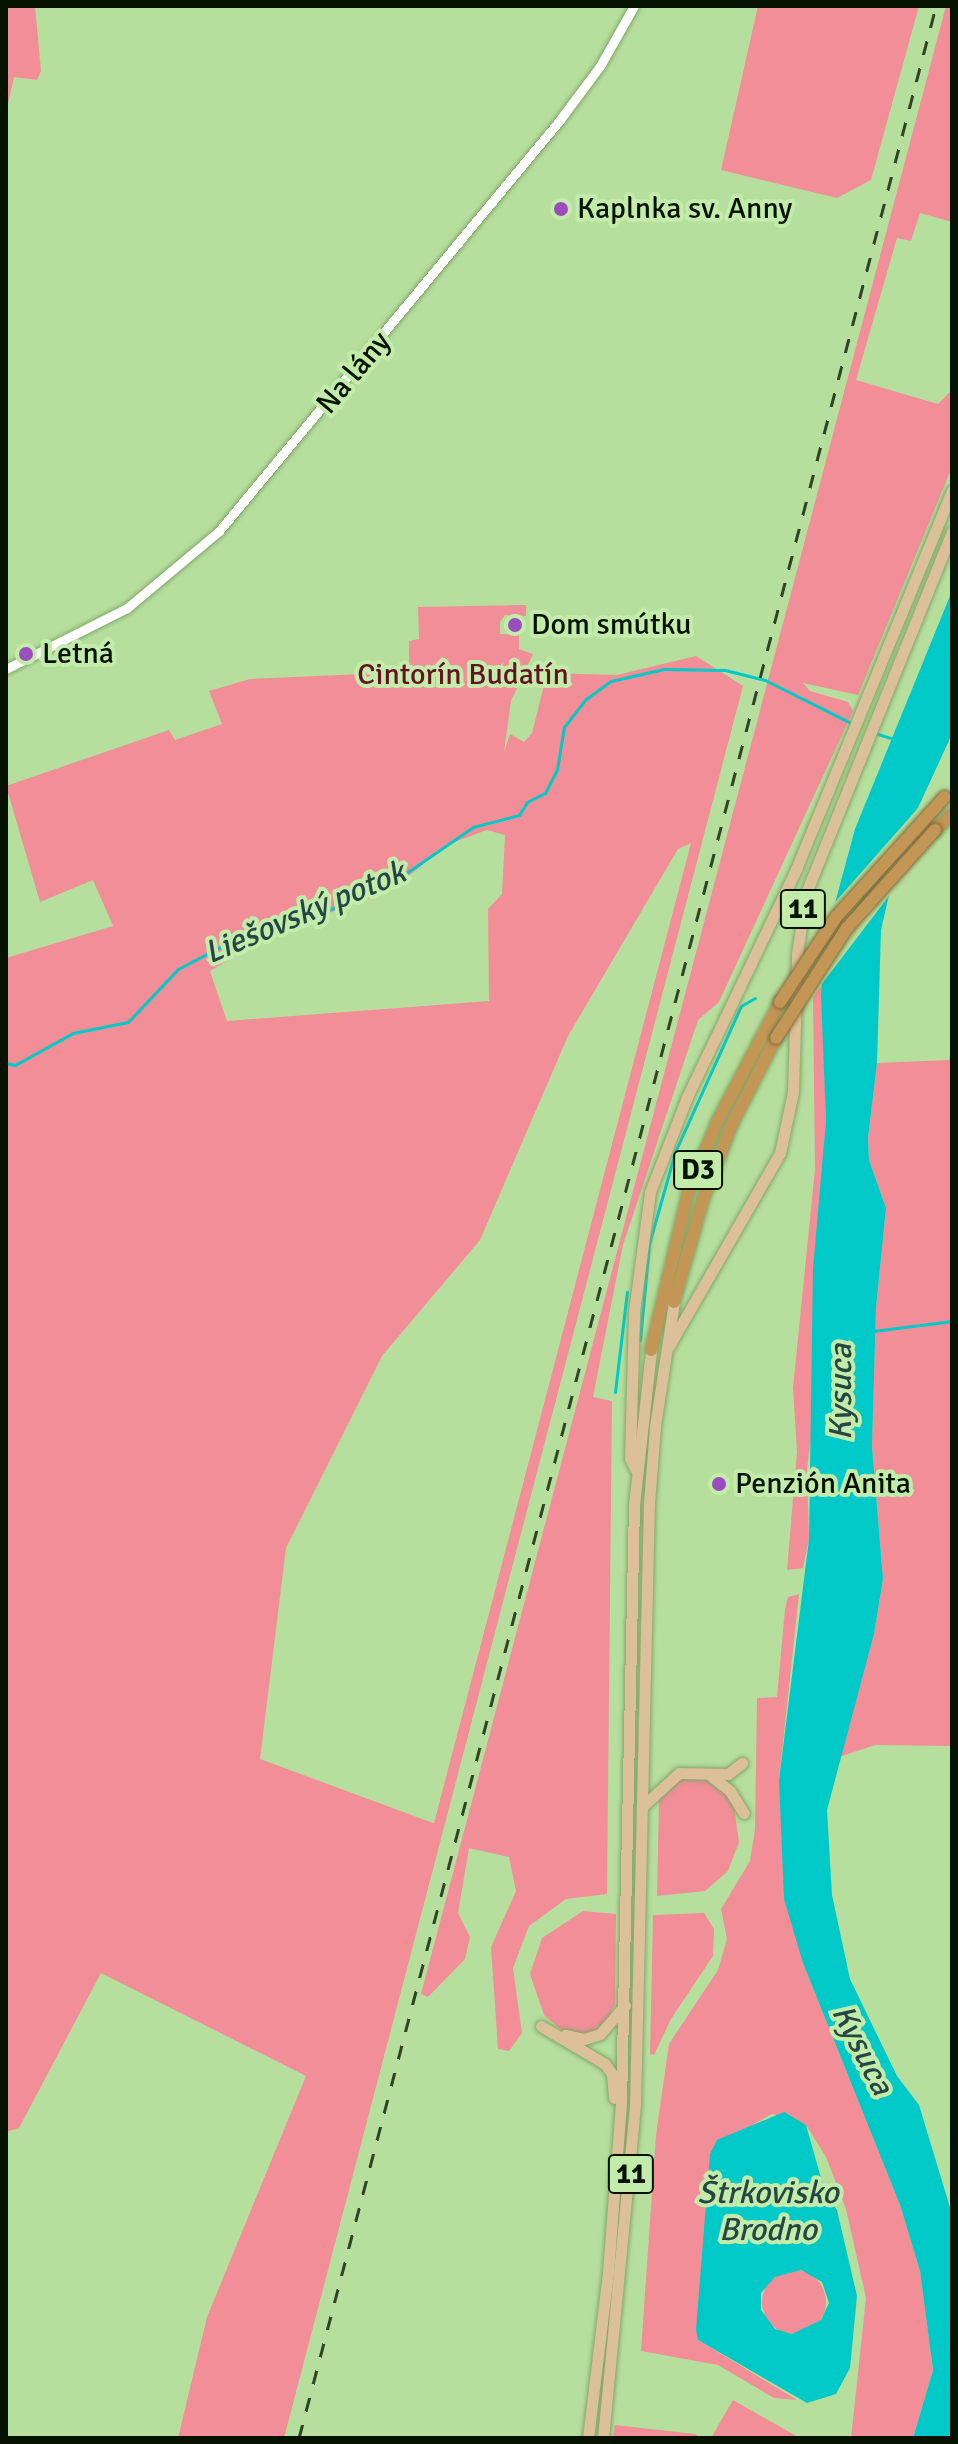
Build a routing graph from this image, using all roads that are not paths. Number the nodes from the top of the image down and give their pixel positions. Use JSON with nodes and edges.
{"nodes":[{"id":1,"x":634,"y":6,"type":"edge"},
{"id":2,"x":952,"y":491,"type":"edge"},
{"id":3,"x":952,"y":531,"type":"edge"},
{"id":4,"x":6,"y":669,"type":"edge"},
{"id":5,"x":952,"y":790,"type":"edge"},
{"id":6,"x":952,"y":814,"type":"edge"},
{"id":7,"x":674,"y":1302,"type":"joint"},
{"id":8,"x":651,"y":1350,"type":"joint"},
{"id":9,"x":665,"y":1352,"type":"junction"},
{"id":10,"x":637,"y":1470,"type":"junction"},
{"id":11,"x":742,"y":1763,"type":"dead end"},
{"id":12,"x":707,"y":1773,"type":"junction"},
{"id":13,"x":644,"y":1805,"type":"junction"},
{"id":14,"x":744,"y":1813,"type":"dead end"},
{"id":15,"x":625,"y":2004,"type":"junction"},
{"id":16,"x":619,"y":2130,"type":"junction"},
{"id":17,"x":588,"y":2438,"type":"edge"},
{"id":18,"x":603,"y":2438,"type":"edge"}],
"edges":[{"from":1,"to":4,"type":"street","name":"Na lány"},
{"from":2,"to":10,"type":"main road","number":"11"},
{"from":3,"to":9,"type":"main road","number":"11"},
{"from":5,"to":8,"type":"highway","number":"D3","bridge":true},
{"from":6,"to":7,"type":"highway","number":"D3","bridge":true},
{"from":7,"to":9,"type":"main road","number":"D3"},
{"from":8,"to":10,"type":"main road","number":"D3"},
{"from":9,"to":13,"type":"main road","number":"11"},
{"from":10,"to":15,"type":"main road","number":"11"},
{"from":11,"to":12,"type":"main road"},
{"from":12,"to":13,"type":"main road"},
{"from":12,"to":14,"type":"main road"},
{"from":13,"to":18,"type":"main road","number":"11"},
{"from":15,"to":16,"type":"main road","number":"11"},
{"from":15,"to":16,"type":"main road"},
{"from":16,"to":17,"type":"main road","number":"11"}]}
